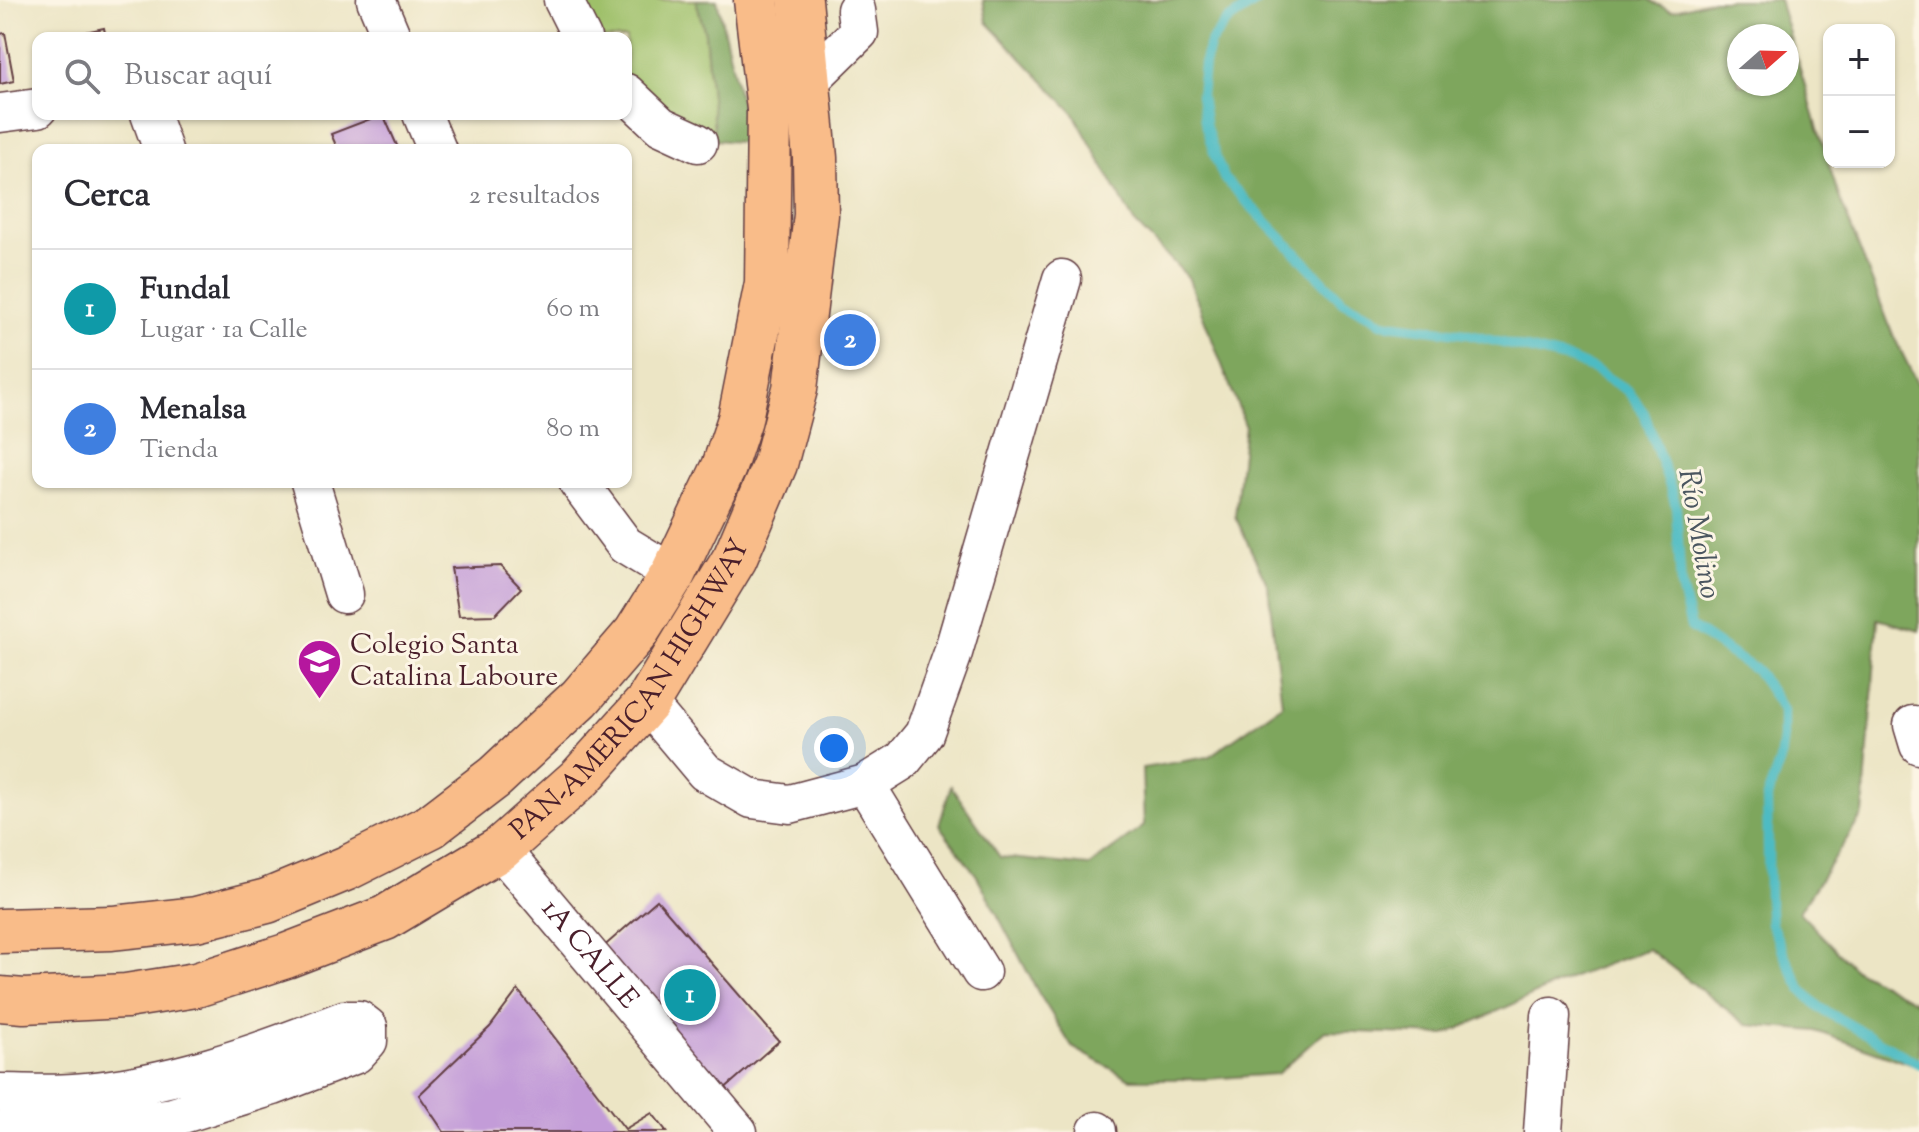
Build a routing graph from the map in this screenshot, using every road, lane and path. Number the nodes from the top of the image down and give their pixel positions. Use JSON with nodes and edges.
{"nodes":[{"id":1,"x":376,"y":0,"type":"edge"},
{"id":2,"x":563,"y":0,"type":"edge"},
{"id":3,"x":756,"y":0,"type":"edge"},
{"id":4,"x":800,"y":0,"type":"edge"},
{"id":5,"x":856,"y":10,"type":"dead end"},
{"id":6,"x":389,"y":32,"type":"edge"},
{"id":7,"x":579,"y":32,"type":"edge"},
{"id":8,"x":808,"y":82,"type":"junction"},
{"id":9,"x":632,"y":99,"type":"edge"},
{"id":10,"x":32,"y":109,"type":"edge"},
{"id":11,"x":0,"y":113,"type":"edge"},
{"id":12,"x":152,"y":120,"type":"edge"},
{"id":13,"x":424,"y":120,"type":"edge"},
{"id":14,"x":698,"y":143,"type":"dead end"},
{"id":15,"x":161,"y":144,"type":"edge"},
{"id":16,"x":434,"y":144,"type":"edge"},
{"id":17,"x":1062,"y":279,"type":"dead end"},
{"id":18,"x":312,"y":488,"type":"edge"},
{"id":19,"x":582,"y":488,"type":"edge"},
{"id":20,"x":673,"y":574,"type":"junction"},
{"id":21,"x":344,"y":594,"type":"dead end"},
{"id":22,"x":647,"y":703,"type":"junction"},
{"id":23,"x":865,"y":784,"type":"junction"},
{"id":24,"x":500,"y":849,"type":"junction"},
{"id":25,"x":0,"y":931,"type":"edge"},
{"id":26,"x":981,"y":972,"type":"dead end"},
{"id":27,"x":0,"y":999,"type":"edge"},
{"id":28,"x":1551,"y":1016,"type":"dead end"},
{"id":29,"x":0,"y":1093,"type":"edge"},
{"id":30,"x":0,"y":1131,"type":"edge"},
{"id":31,"x":738,"y":1132,"type":"edge"},
{"id":32,"x":1543,"y":1132,"type":"edge"}],
"edges":[{"from":1,"to":6,"type":"street"},
{"from":2,"to":7,"type":"street"},
{"from":3,"to":20,"type":"highway","name":"PAN-AMERICAN HIGHWAY"},
{"from":4,"to":8,"type":"highway","name":"PAN-AMERICAN HIGHWAY"},
{"from":5,"to":8,"type":"street"},
{"from":8,"to":22,"type":"highway","name":"PAN-AMERICAN HIGHWAY"},
{"from":9,"to":14,"type":"street"},
{"from":10,"to":11,"type":"street"},
{"from":12,"to":15,"type":"street"},
{"from":13,"to":16,"type":"street"},
{"from":17,"to":23,"type":"street"},
{"from":18,"to":21,"type":"street"},
{"from":19,"to":20,"type":"street"},
{"from":20,"to":25,"type":"highway","name":"PAN-AMERICAN HIGHWAY"},
{"from":22,"to":23,"type":"street"},
{"from":22,"to":24,"type":"highway","name":"PAN-AMERICAN HIGHWAY"},
{"from":23,"to":26,"type":"street"},
{"from":24,"to":27,"type":"highway","name":"PAN-AMERICAN HIGHWAY"},
{"from":24,"to":31,"type":"street","name":"1A CALLE"},
{"from":28,"to":32,"type":"street"},
{"from":29,"to":30,"type":"street"}]}
